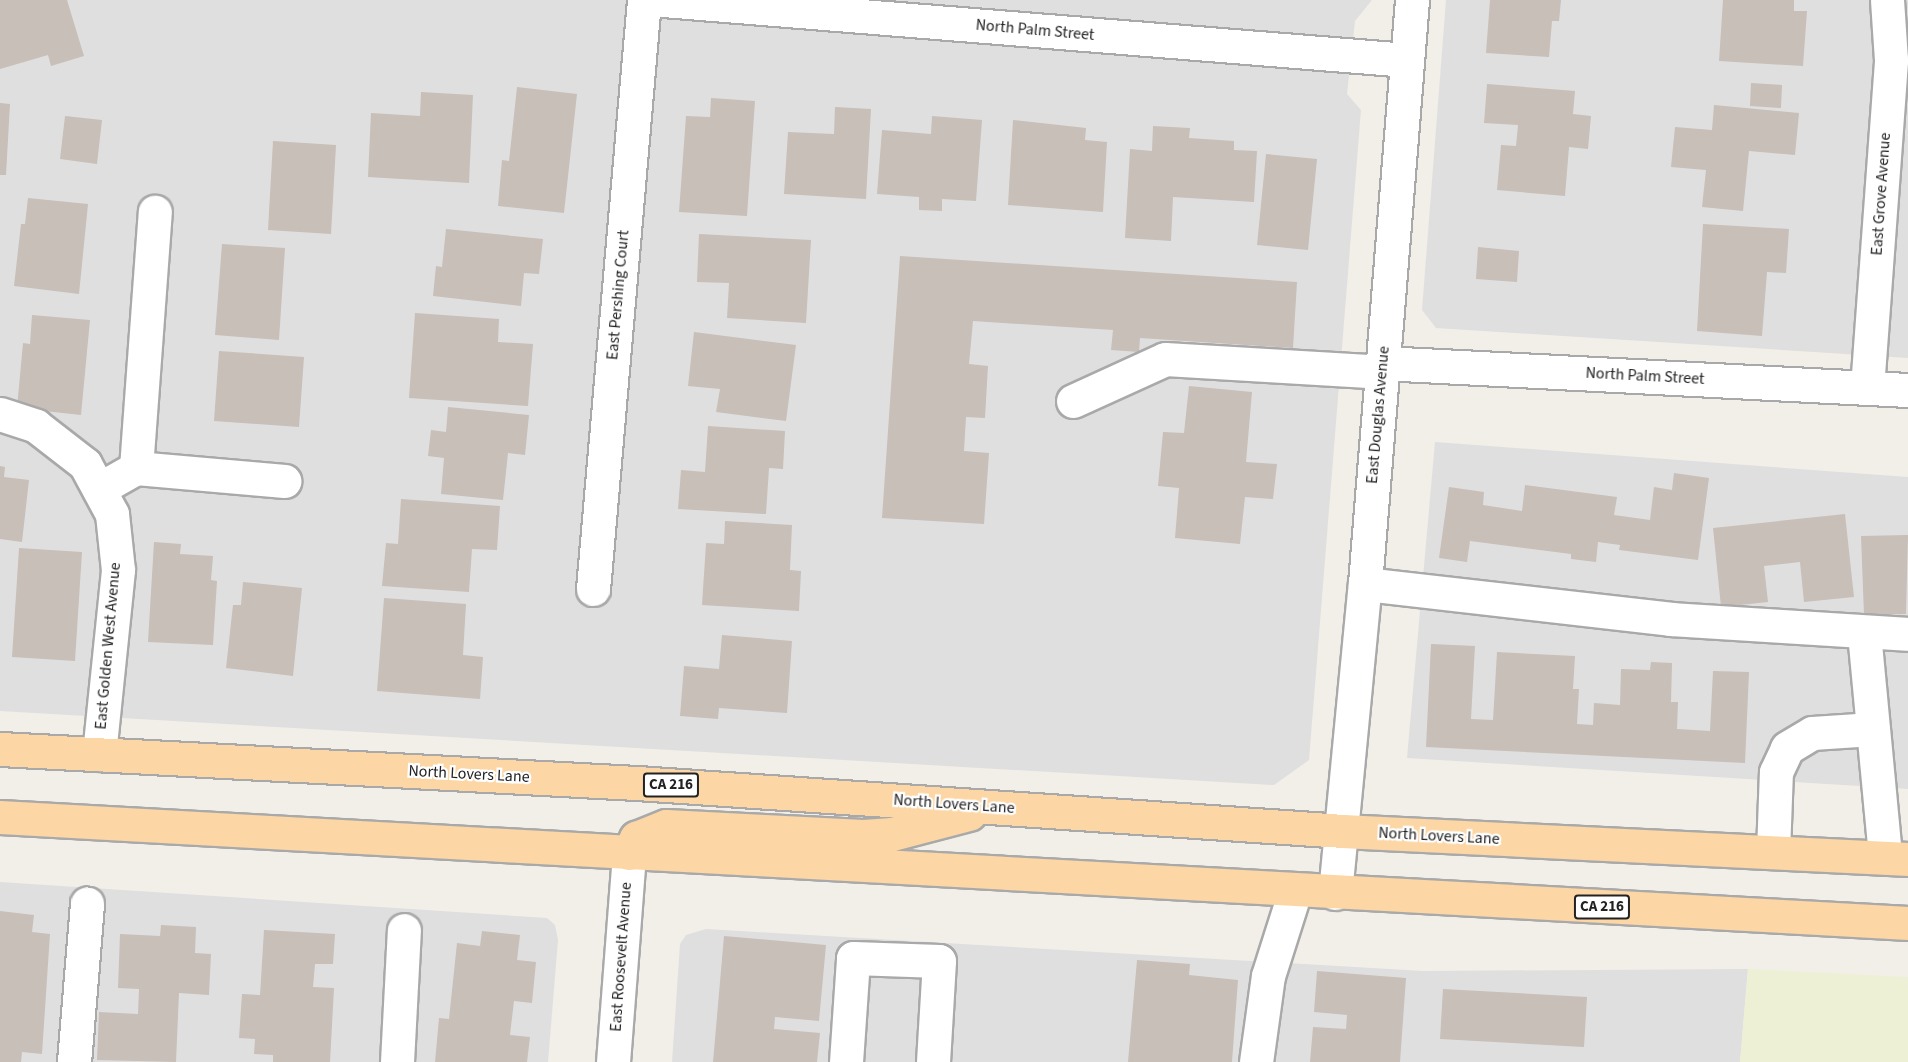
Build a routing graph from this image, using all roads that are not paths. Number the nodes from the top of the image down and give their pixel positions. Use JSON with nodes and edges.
{"nodes":[{"id":1,"x":644,"y":0,"type":"edge"},
{"id":2,"x":663,"y":0,"type":"edge"},
{"id":3,"x":1412,"y":0,"type":"edge"},
{"id":4,"x":1887,"y":0,"type":"edge"},
{"id":5,"x":1407,"y":60,"type":"junction"},
{"id":6,"x":155,"y":212,"type":"dead end"},
{"id":7,"x":1382,"y":367,"type":"junction"},
{"id":8,"x":1867,"y":388,"type":"junction"},
{"id":9,"x":1908,"y":390,"type":"edge"},
{"id":10,"x":1073,"y":401,"type":"dead end"},
{"id":11,"x":0,"y":414,"type":"edge"},
{"id":12,"x":136,"y":468,"type":"junction"},
{"id":13,"x":284,"y":481,"type":"dead end"},
{"id":14,"x":99,"y":489,"type":"junction"},
{"id":15,"x":1365,"y":584,"type":"junction"},
{"id":16,"x":593,"y":590,"type":"dead end"},
{"id":17,"x":1864,"y":633,"type":"junction"},
{"id":18,"x":1908,"y":634,"type":"edge"},
{"id":19,"x":1873,"y":729,"type":"junction"},
{"id":20,"x":0,"y":749,"type":"edge"},
{"id":21,"x":99,"y":754,"type":"junction"},
{"id":22,"x":995,"y":807,"type":"junction"},
{"id":23,"x":0,"y":817,"type":"edge"},
{"id":24,"x":1342,"y":831,"type":"junction"},
{"id":25,"x":1773,"y":852,"type":"junction"},
{"id":26,"x":629,"y":853,"type":"junction"},
{"id":27,"x":1896,"y":858,"type":"edge"},
{"id":28,"x":1296,"y":891,"type":"junction"},
{"id":29,"x":1335,"y":893,"type":"junction"},
{"id":30,"x":87,"y":904,"type":"dead end"},
{"id":31,"x":1908,"y":923,"type":"edge"},
{"id":32,"x":404,"y":930,"type":"dead end"},
{"id":33,"x":74,"y":1062,"type":"edge"},
{"id":34,"x":397,"y":1062,"type":"edge"},
{"id":35,"x":613,"y":1062,"type":"edge"},
{"id":36,"x":846,"y":1062,"type":"edge"},
{"id":37,"x":933,"y":1062,"type":"edge"},
{"id":38,"x":1256,"y":1062,"type":"edge"}],
"edges":[{"from":1,"to":16,"type":"street","name":"East Pershing Court"},
{"from":2,"to":5,"type":"street","name":"North Palm Street"},
{"from":3,"to":5,"type":"street","name":"East Douglas Avenue"},
{"from":4,"to":8,"type":"street","name":"East Grove Avenue"},
{"from":5,"to":7,"type":"street","name":"East Douglas Avenue"},
{"from":6,"to":12,"type":"street"},
{"from":7,"to":8,"type":"street","name":"North Palm Street"},
{"from":7,"to":10,"type":"street","name":"North Palm Street"},
{"from":7,"to":15,"type":"street","name":"East Douglas Avenue"},
{"from":8,"to":9,"type":"street","name":"North Palm Street"},
{"from":11,"to":14,"type":"street","name":"East Golden West Avenue"},
{"from":12,"to":13,"type":"street"},
{"from":12,"to":14,"type":"street"},
{"from":14,"to":21,"type":"street","name":"East Golden West Avenue"},
{"from":15,"to":17,"type":"street"},
{"from":15,"to":24,"type":"street","name":"East Douglas Avenue"},
{"from":17,"to":18,"type":"street"},
{"from":17,"to":19,"type":"street"},
{"from":19,"to":25,"type":"street"},
{"from":19,"to":27,"type":"street"},
{"from":20,"to":21,"type":"main road","name":"North Lovers Lane","number":"CA 216"},
{"from":21,"to":22,"type":"main road","name":"North Lovers Lane","number":"CA 216"},
{"from":22,"to":24,"type":"main road","name":"North Lovers Lane","number":"CA 216"},
{"from":22,"to":26,"type":"main road"},
{"from":23,"to":26,"type":"main road","number":"CA 216"},
{"from":24,"to":25,"type":"main road","name":"North Lovers Lane","number":"CA 216"},
{"from":24,"to":29,"type":"street","name":"East Douglas Avenue"},
{"from":25,"to":27,"type":"main road","name":"North Lovers Lane","number":"CA 216"},
{"from":26,"to":28,"type":"main road","number":"CA 216"},
{"from":26,"to":35,"type":"street","name":"East Roosevelt Avenue"},
{"from":28,"to":29,"type":"main road","number":"CA 216"},
{"from":28,"to":38,"type":"street"},
{"from":29,"to":31,"type":"main road","number":"CA 216"},
{"from":30,"to":33,"type":"street"},
{"from":32,"to":34,"type":"street"},
{"from":36,"to":37,"type":"street"}]}
